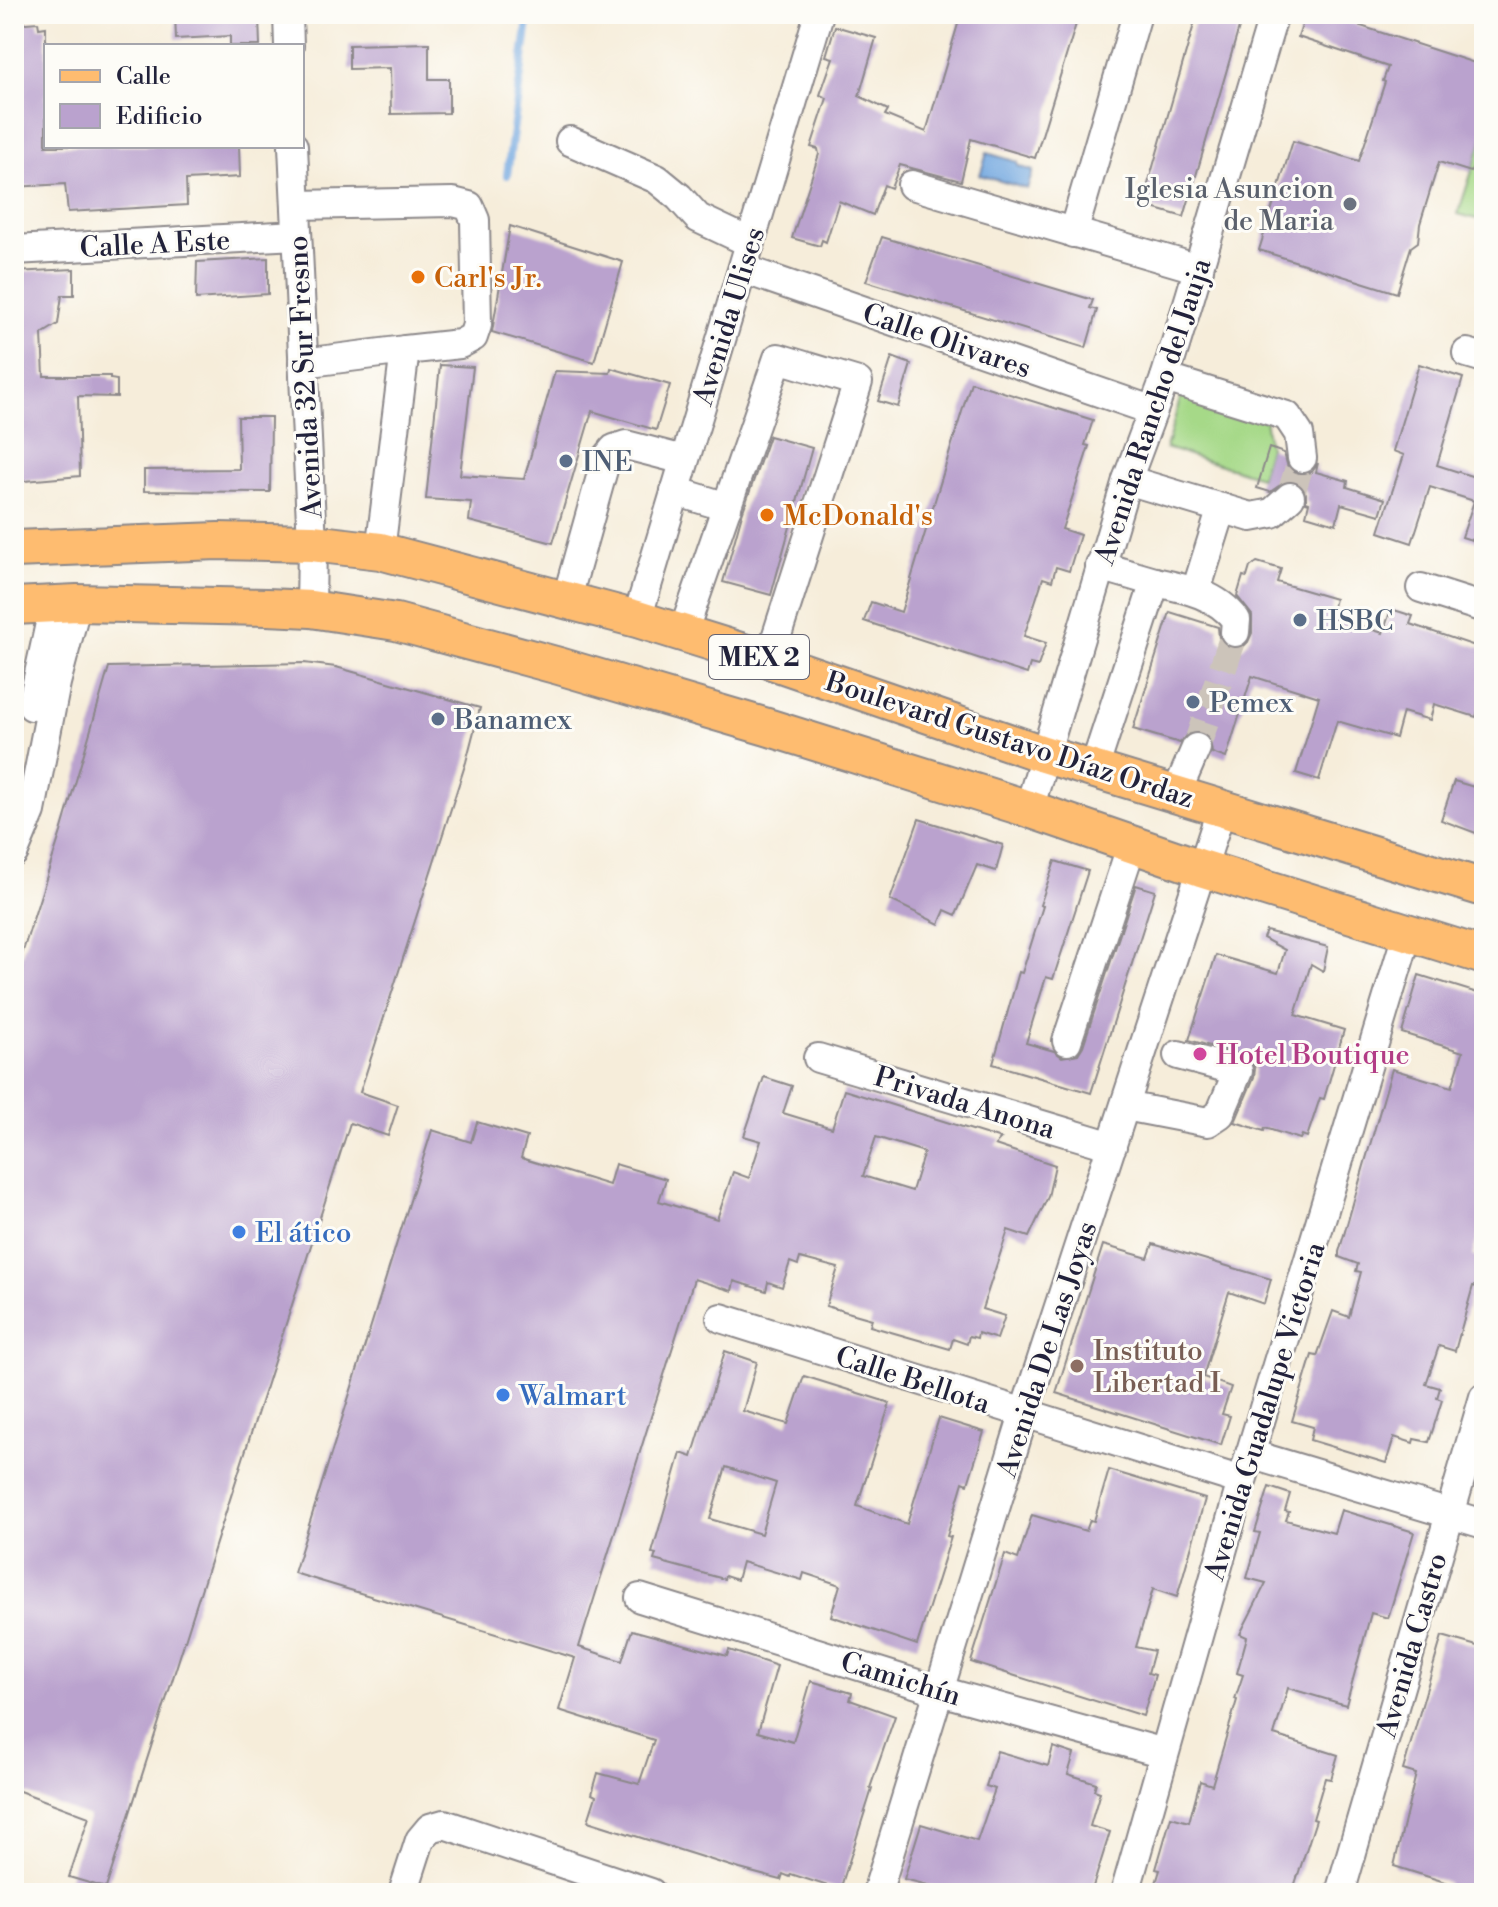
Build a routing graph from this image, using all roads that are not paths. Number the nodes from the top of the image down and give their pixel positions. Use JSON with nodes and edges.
{"nodes":[{"id":1,"x":288,"y":14,"type":"edge"},
{"id":2,"x":819,"y":14,"type":"edge"},
{"id":3,"x":1137,"y":14,"type":"edge"},
{"id":4,"x":1274,"y":14,"type":"edge"},
{"id":5,"x":289,"y":44,"type":"edge"},
{"id":6,"x":570,"y":141,"type":"dead end"},
{"id":7,"x":293,"y":148,"type":"edge"},
{"id":8,"x":912,"y":185,"type":"dead end"},
{"id":9,"x":296,"y":205,"type":"junction"},
{"id":10,"x":1073,"y":233,"type":"junction"},
{"id":11,"x":297,"y":235,"type":"junction"},
{"id":12,"x":14,"y":250,"type":"edge"},
{"id":13,"x":747,"y":256,"type":"junction"},
{"id":14,"x":1199,"y":269,"type":"junction"},
{"id":15,"x":405,"y":350,"type":"junction"},
{"id":16,"x":303,"y":363,"type":"junction"},
{"id":17,"x":1165,"y":378,"type":"junction"},
{"id":18,"x":1151,"y":410,"type":"junction"},
{"id":19,"x":1302,"y":458,"type":"tunnel mouth"},
{"id":20,"x":684,"y":460,"type":"junction"},
{"id":21,"x":1127,"y":480,"type":"junction"},
{"id":22,"x":675,"y":491,"type":"junction"},
{"id":23,"x":1290,"y":497,"type":"tunnel mouth"},
{"id":24,"x":727,"y":507,"type":"junction"},
{"id":25,"x":1222,"y":508,"type":"junction"},
{"id":26,"x":312,"y":543,"type":"junction"},
{"id":27,"x":14,"y":549,"type":"edge"},
{"id":28,"x":380,"y":551,"type":"junction"},
{"id":29,"x":1100,"y":566,"type":"junction"},
{"id":30,"x":1155,"y":582,"type":"junction"},
{"id":31,"x":1421,"y":588,"type":"dead end"},
{"id":32,"x":1196,"y":591,"type":"junction"},
{"id":33,"x":567,"y":598,"type":"junction"},
{"id":34,"x":74,"y":604,"type":"junction"},
{"id":35,"x":14,"y":606,"type":"edge"},
{"id":36,"x":1484,"y":608,"type":"edge"},
{"id":37,"x":311,"y":609,"type":"junction"},
{"id":38,"x":637,"y":619,"type":"junction"},
{"id":39,"x":1235,"y":632,"type":"dead end"},
{"id":40,"x":683,"y":633,"type":"junction"},
{"id":41,"x":769,"y":660,"type":"junction"},
{"id":42,"x":1196,"y":748,"type":"tunnel mouth"},
{"id":43,"x":1043,"y":754,"type":"junction"},
{"id":44,"x":1094,"y":769,"type":"junction"},
{"id":45,"x":1176,"y":794,"type":"junction"},
{"id":46,"x":1222,"y":807,"type":"junction"},
{"id":47,"x":1029,"y":809,"type":"junction"},
{"id":48,"x":14,"y":837,"type":"edge"},
{"id":49,"x":1132,"y":844,"type":"junction"},
{"id":50,"x":14,"y":852,"type":"edge"},
{"id":51,"x":1201,"y":868,"type":"junction"},
{"id":52,"x":1484,"y":888,"type":"edge"},
{"id":53,"x":1408,"y":931,"type":"junction"},
{"id":54,"x":1484,"y":956,"type":"edge"},
{"id":55,"x":1067,"y":1041,"type":"dead end"},
{"id":56,"x":1178,"y":1055,"type":"dead end"},
{"id":57,"x":818,"y":1058,"type":"dead end"},
{"id":58,"x":1125,"y":1106,"type":"junction"},
{"id":59,"x":1112,"y":1146,"type":"junction"},
{"id":60,"x":721,"y":1318,"type":"dead end"},
{"id":61,"x":1484,"y":1397,"type":"edge"},
{"id":62,"x":1024,"y":1414,"type":"junction"},
{"id":63,"x":1250,"y":1454,"type":"junction"},
{"id":64,"x":1242,"y":1481,"type":"junction"},
{"id":65,"x":1449,"y":1515,"type":"junction"},
{"id":66,"x":1484,"y":1524,"type":"edge"},
{"id":67,"x":640,"y":1598,"type":"dead end"},
{"id":68,"x":940,"y":1691,"type":"junction"},
{"id":69,"x":1164,"y":1753,"type":"junction"},
{"id":70,"x":403,"y":1893,"type":"edge"},
{"id":71,"x":651,"y":1893,"type":"edge"},
{"id":72,"x":877,"y":1893,"type":"edge"},
{"id":73,"x":1125,"y":1893,"type":"edge"},
{"id":74,"x":1340,"y":1893,"type":"edge"}],
"edges":[{"from":1,"to":5,"type":"street"},
{"from":2,"to":13,"type":"street","name":"Avenida Ulises"},
{"from":3,"to":10,"type":"street"},
{"from":4,"to":14,"type":"street","name":"Avenida Rancho del Jauja"},
{"from":6,"to":13,"type":"street","name":"Calle Olivares"},
{"from":7,"to":9,"type":"street","name":"Avenida 32 Sur Fresno"},
{"from":8,"to":10,"type":"street"},
{"from":9,"to":11,"type":"street","name":"Avenida 32 Sur Fresno"},
{"from":9,"to":15,"type":"street"},
{"from":10,"to":14,"type":"street"},
{"from":11,"to":12,"type":"street","name":"Calle A Este"},
{"from":11,"to":16,"type":"street","name":"Avenida 32 Sur Fresno"},
{"from":13,"to":18,"type":"street","name":"Calle Olivares"},
{"from":13,"to":20,"type":"street","name":"Avenida Ulises"},
{"from":14,"to":17,"type":"street","name":"Avenida Rancho del Jauja"},
{"from":15,"to":16,"type":"street"},
{"from":15,"to":28,"type":"street"},
{"from":16,"to":26,"type":"street","name":"Avenida 32 Sur Fresno"},
{"from":17,"to":18,"type":"street","name":"Avenida Rancho del Jauja"},
{"from":17,"to":19,"type":"street"},
{"from":18,"to":21,"type":"street","name":"Avenida Rancho del Jauja"},
{"from":20,"to":22,"type":"street","name":"Avenida Ulises"},
{"from":20,"to":33,"type":"street"},
{"from":21,"to":25,"type":"street"},
{"from":21,"to":29,"type":"street","name":"Avenida Rancho del Jauja"},
{"from":22,"to":24,"type":"street"},
{"from":22,"to":38,"type":"street","name":"Avenida Ulises"},
{"from":23,"to":25,"type":"street"},
{"from":24,"to":40,"type":"street"},
{"from":24,"to":41,"type":"street"},
{"from":25,"to":32,"type":"street"},
{"from":26,"to":27,"type":"main road","name":"Boulevard Gustavo Díaz Ordaz","number":"MEX 2"},
{"from":26,"to":28,"type":"main road","name":"Boulevard Gustavo Díaz Ordaz","number":"MEX 2"},
{"from":26,"to":37,"type":"street","name":"Avenida 32 Sur Fresno"},
{"from":28,"to":33,"type":"main road","name":"Boulevard Gustavo Díaz Ordaz","number":"MEX 2"},
{"from":29,"to":30,"type":"street"},
{"from":29,"to":43,"type":"street","name":"Avenida Rancho del Jauja"},
{"from":30,"to":32,"type":"street"},
{"from":30,"to":44,"type":"street"},
{"from":31,"to":36,"type":"street"},
{"from":32,"to":39,"type":"street"},
{"from":33,"to":38,"type":"main road","name":"Boulevard Gustavo Díaz Ordaz","number":"MEX 2"},
{"from":34,"to":35,"type":"main road","number":"MEX 2"},
{"from":34,"to":37,"type":"main road","number":"MEX 2"},
{"from":34,"to":48,"type":"street"},
{"from":34,"to":50,"type":"street"},
{"from":37,"to":47,"type":"main road","number":"MEX 2"},
{"from":38,"to":40,"type":"main road","name":"Boulevard Gustavo Díaz Ordaz","number":"MEX 2"},
{"from":40,"to":41,"type":"main road","name":"Boulevard Gustavo Díaz Ordaz","number":"MEX 2"},
{"from":41,"to":43,"type":"main road","name":"Boulevard Gustavo Díaz Ordaz","number":"MEX 2"},
{"from":42,"to":45,"type":"street"},
{"from":43,"to":44,"type":"main road","name":"Boulevard Gustavo Díaz Ordaz","number":"MEX 2"},
{"from":43,"to":47,"type":"street","name":"Avenida Rancho del Jauja"},
{"from":44,"to":45,"type":"main road","name":"Boulevard Gustavo Díaz Ordaz","number":"MEX 2"},
{"from":45,"to":46,"type":"main road","name":"Boulevard Gustavo Díaz Ordaz","number":"MEX 2"},
{"from":46,"to":51,"type":"street","name":"Avenida De Las Joyas"},
{"from":46,"to":52,"type":"main road","name":"Boulevard Gustavo Díaz Ordaz","number":"MEX 2"},
{"from":47,"to":49,"type":"main road","number":"MEX 2"},
{"from":49,"to":51,"type":"main road","number":"MEX 2"},
{"from":49,"to":55,"type":"street"},
{"from":51,"to":53,"type":"main road","number":"MEX 2"},
{"from":51,"to":58,"type":"street","name":"Avenida De Las Joyas"},
{"from":53,"to":54,"type":"main road","number":"MEX 2"},
{"from":53,"to":63,"type":"street","name":"Avenida Guadalupe Victoria"},
{"from":56,"to":58,"type":"street"},
{"from":57,"to":59,"type":"street","name":"Privada Anona"},
{"from":58,"to":59,"type":"street","name":"Avenida De Las Joyas"},
{"from":59,"to":62,"type":"street","name":"Avenida De Las Joyas"},
{"from":60,"to":62,"type":"street","name":"Calle Bellota"},
{"from":61,"to":65,"type":"street","name":"Avenida Castro"},
{"from":62,"to":64,"type":"street","name":"Calle Bellota"},
{"from":62,"to":68,"type":"street","name":"Avenida De Las Joyas"},
{"from":63,"to":64,"type":"street","name":"Avenida Guadalupe Victoria"},
{"from":63,"to":65,"type":"street"},
{"from":64,"to":69,"type":"street","name":"Avenida Guadalupe Victoria"},
{"from":65,"to":66,"type":"street"},
{"from":65,"to":74,"type":"street","name":"Avenida Castro"},
{"from":67,"to":68,"type":"street","name":"Camichín"},
{"from":68,"to":69,"type":"street","name":"Camichín"},
{"from":68,"to":72,"type":"street","name":"Avenida De Las Joyas"},
{"from":69,"to":73,"type":"street","name":"Avenida Guadalupe Victoria"},
{"from":70,"to":71,"type":"street"}]}
